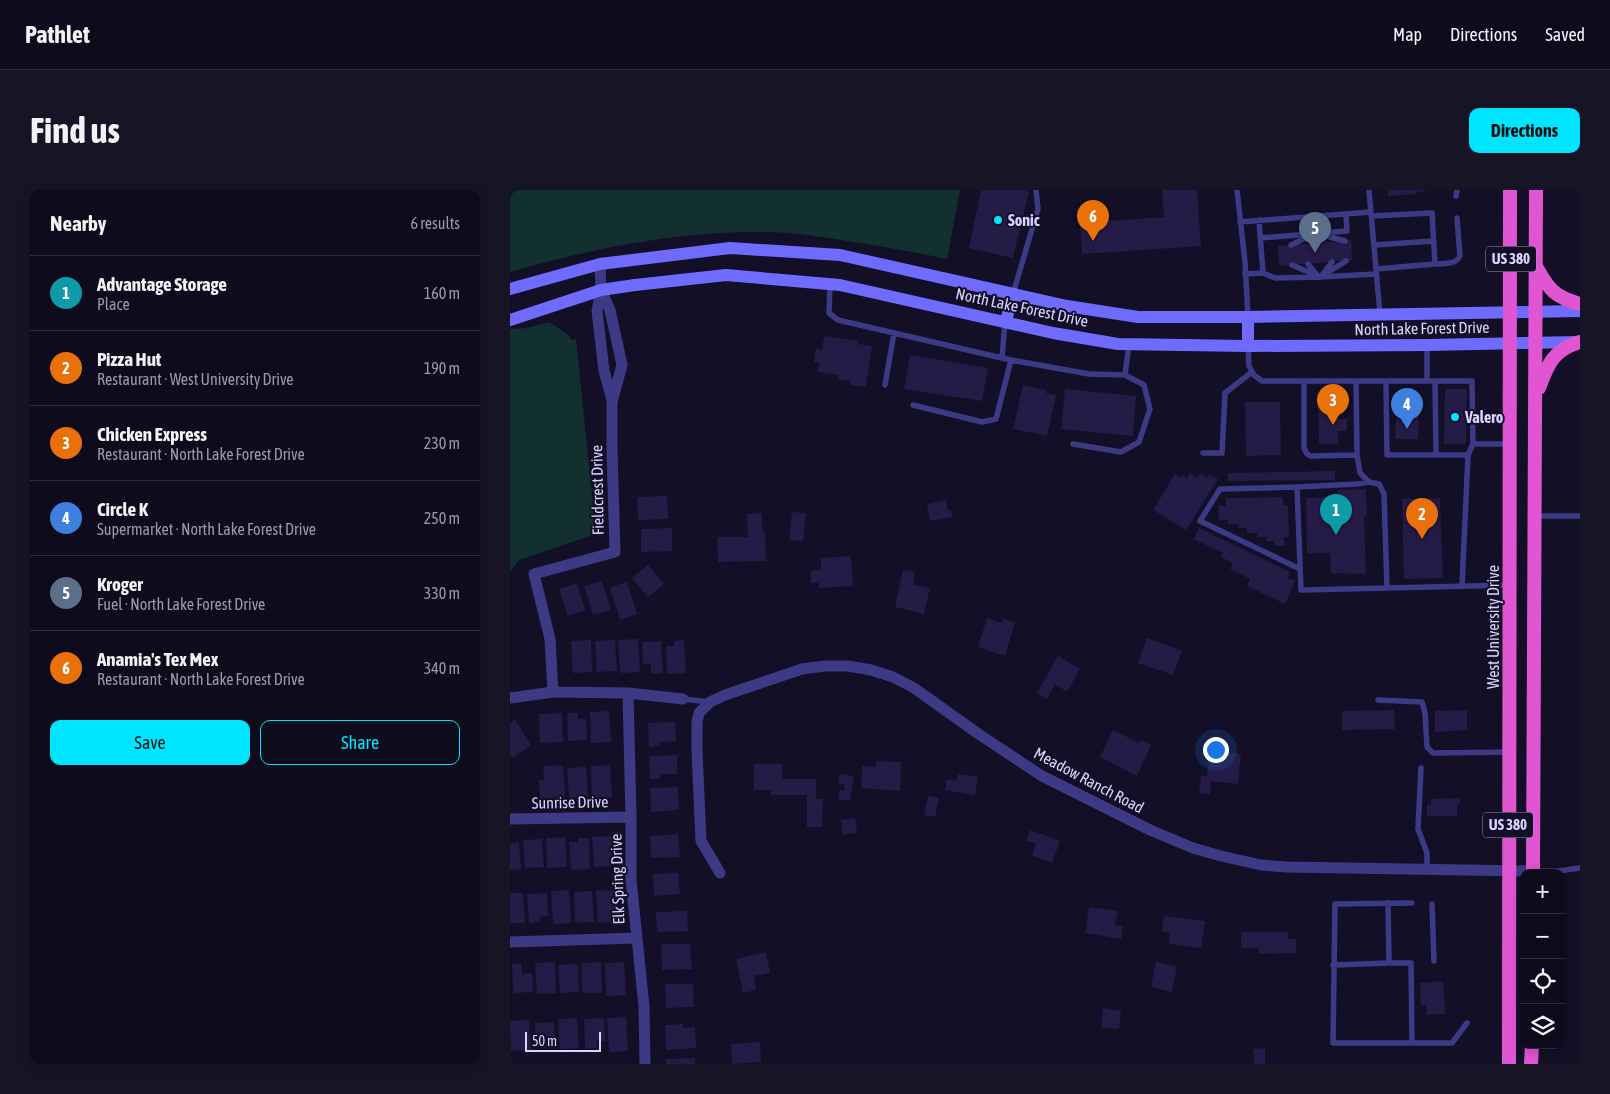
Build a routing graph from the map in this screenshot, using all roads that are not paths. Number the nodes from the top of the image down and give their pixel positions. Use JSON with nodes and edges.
{"nodes":[{"id":1,"x":1036,"y":190,"type":"edge"},
{"id":2,"x":1237,"y":190,"type":"edge"},
{"id":3,"x":1369,"y":190,"type":"edge"},
{"id":4,"x":1510,"y":190,"type":"edge"},
{"id":5,"x":1536,"y":190,"type":"edge"},
{"id":6,"x":1346,"y":214,"type":"junction"},
{"id":7,"x":1371,"y":214,"type":"junction"},
{"id":8,"x":1457,"y":218,"type":"dead end"},
{"id":9,"x":1259,"y":220,"type":"junction"},
{"id":10,"x":1240,"y":222,"type":"junction"},
{"id":11,"x":1316,"y":233,"type":"junction"},
{"id":12,"x":1260,"y":238,"type":"junction"},
{"id":13,"x":1345,"y":241,"type":"dead end"},
{"id":14,"x":1434,"y":241,"type":"junction"},
{"id":15,"x":1330,"y":242,"type":"dead end"},
{"id":16,"x":1307,"y":243,"type":"dead end"},
{"id":17,"x":1374,"y":244,"type":"junction"},
{"id":18,"x":1291,"y":245,"type":"dead end"},
{"id":19,"x":1346,"y":261,"type":"dead end"},
{"id":20,"x":1332,"y":262,"type":"dead end"},
{"id":21,"x":600,"y":264,"type":"junction"},
{"id":22,"x":1308,"y":264,"type":"dead end"},
{"id":23,"x":1435,"y":264,"type":"junction"},
{"id":24,"x":1292,"y":265,"type":"dead end"},
{"id":25,"x":1536,"y":268,"type":"junction"},
{"id":26,"x":1376,"y":271,"type":"junction"},
{"id":27,"x":1263,"y":273,"type":"junction"},
{"id":28,"x":1245,"y":274,"type":"junction"},
{"id":29,"x":1320,"y":277,"type":"junction"},
{"id":30,"x":830,"y":284,"type":"junction"},
{"id":31,"x":510,"y":289,"type":"edge"},
{"id":32,"x":601,"y":290,"type":"junction"},
{"id":33,"x":1012,"y":294,"type":"junction"},
{"id":34,"x":1580,"y":304,"type":"edge"},
{"id":35,"x":1536,"y":311,"type":"junction"},
{"id":36,"x":1580,"y":311,"type":"edge"},
{"id":37,"x":1511,"y":312,"type":"junction"},
{"id":38,"x":1380,"y":314,"type":"junction"},
{"id":39,"x":1248,"y":316,"type":"junction"},
{"id":40,"x":510,"y":320,"type":"edge"},
{"id":41,"x":1006,"y":321,"type":"junction"},
{"id":42,"x":894,"y":333,"type":"junction"},
{"id":43,"x":1536,"y":342,"type":"junction"},
{"id":44,"x":1580,"y":342,"type":"edge"},
{"id":45,"x":1511,"y":343,"type":"junction"},
{"id":46,"x":1129,"y":344,"type":"junction"},
{"id":47,"x":1427,"y":345,"type":"junction"},
{"id":48,"x":1248,"y":346,"type":"junction"},
{"id":49,"x":1002,"y":358,"type":"junction"},
{"id":50,"x":1011,"y":360,"type":"junction"},
{"id":51,"x":1252,"y":372,"type":"junction"},
{"id":52,"x":1125,"y":375,"type":"junction"},
{"id":53,"x":1304,"y":381,"type":"junction"},
{"id":54,"x":1356,"y":381,"type":"junction"},
{"id":55,"x":1386,"y":381,"type":"junction"},
{"id":56,"x":1427,"y":381,"type":"junction"},
{"id":57,"x":1435,"y":381,"type":"junction"},
{"id":58,"x":885,"y":385,"type":"dead end"},
{"id":59,"x":1535,"y":398,"type":"junction"},
{"id":60,"x":612,"y":402,"type":"junction"},
{"id":61,"x":913,"y":405,"type":"dead end"},
{"id":62,"x":1073,"y":444,"type":"dead end"},
{"id":63,"x":1472,"y":444,"type":"junction"},
{"id":64,"x":1511,"y":444,"type":"junction"},
{"id":65,"x":1203,"y":453,"type":"dead end"},
{"id":66,"x":1357,"y":455,"type":"junction"},
{"id":67,"x":1436,"y":455,"type":"junction"},
{"id":68,"x":1468,"y":455,"type":"junction"},
{"id":69,"x":1369,"y":482,"type":"junction"},
{"id":70,"x":1297,"y":486,"type":"junction"},
{"id":71,"x":1535,"y":516,"type":"junction"},
{"id":72,"x":1580,"y":516,"type":"edge"},
{"id":73,"x":1300,"y":569,"type":"junction"},
{"id":74,"x":1510,"y":585,"type":"junction"},
{"id":75,"x":1462,"y":586,"type":"junction"},
{"id":76,"x":1535,"y":586,"type":"junction"},
{"id":77,"x":1387,"y":588,"type":"junction"},
{"id":78,"x":553,"y":692,"type":"junction"},
{"id":79,"x":628,"y":693,"type":"junction"},
{"id":80,"x":510,"y":698,"type":"edge"},
{"id":81,"x":683,"y":699,"type":"joint"},
{"id":82,"x":1378,"y":700,"type":"dead end"},
{"id":83,"x":710,"y":702,"type":"junction"},
{"id":84,"x":1509,"y":752,"type":"junction"},
{"id":85,"x":1421,"y":768,"type":"dead end"},
{"id":86,"x":631,"y":816,"type":"junction"},
{"id":87,"x":510,"y":819,"type":"edge"},
{"id":88,"x":1580,"y":868,"type":"edge"},
{"id":89,"x":1428,"y":869,"type":"junction"},
{"id":90,"x":1533,"y":869,"type":"edge"},
{"id":91,"x":1565,"y":870,"type":"edge"},
{"id":92,"x":1508,"y":871,"type":"junction"},
{"id":93,"x":1520,"y":871,"type":"edge"},
{"id":94,"x":720,"y":873,"type":"dead end"},
{"id":95,"x":1388,"y":903,"type":"junction"},
{"id":96,"x":1412,"y":903,"type":"dead end"},
{"id":97,"x":1432,"y":904,"type":"dead end"},
{"id":98,"x":636,"y":938,"type":"junction"},
{"id":99,"x":510,"y":942,"type":"edge"},
{"id":100,"x":1434,"y":961,"type":"dead end"},
{"id":101,"x":1389,"y":963,"type":"junction"},
{"id":102,"x":1333,"y":965,"type":"junction"},
{"id":103,"x":1468,"y":1023,"type":"dead end"},
{"id":104,"x":1412,"y":1043,"type":"junction"},
{"id":105,"x":1532,"y":1049,"type":"edge"},
{"id":106,"x":644,"y":1064,"type":"edge"},
{"id":107,"x":1509,"y":1064,"type":"edge"},
{"id":108,"x":1531,"y":1064,"type":"edge"}],
"edges":[{"from":1,"to":33,"type":"lane"},
{"from":2,"to":10,"type":"lane"},
{"from":3,"to":7,"type":"lane"},
{"from":4,"to":37,"type":"highway","name":"West University Drive","number":"US 380"},
{"from":5,"to":25,"type":"highway","number":"US 380"},
{"from":6,"to":7,"type":"lane"},
{"from":6,"to":9,"type":"lane"},
{"from":6,"to":11,"type":"lane"},
{"from":7,"to":14,"type":"lane"},
{"from":7,"to":17,"type":"lane"},
{"from":8,"to":23,"type":"lane"},
{"from":9,"to":10,"type":"lane"},
{"from":9,"to":12,"type":"lane"},
{"from":10,"to":28,"type":"lane"},
{"from":11,"to":12,"type":"lane"},
{"from":11,"to":13,"type":"lane"},
{"from":11,"to":15,"type":"lane"},
{"from":11,"to":16,"type":"lane"},
{"from":11,"to":18,"type":"lane"},
{"from":12,"to":27,"type":"lane"},
{"from":14,"to":17,"type":"lane"},
{"from":14,"to":23,"type":"lane"},
{"from":17,"to":26,"type":"lane"},
{"from":19,"to":29,"type":"lane"},
{"from":20,"to":29,"type":"lane"},
{"from":21,"to":31,"type":"main road","name":"North Lake Forest Drive"},
{"from":21,"to":32,"type":"street","name":"Fieldcrest Drive"},
{"from":21,"to":33,"type":"main road","name":"North Lake Forest Drive"},
{"from":22,"to":29,"type":"lane"},
{"from":23,"to":26,"type":"lane"},
{"from":24,"to":29,"type":"lane"},
{"from":25,"to":34,"type":"highway"},
{"from":25,"to":35,"type":"highway","number":"US 380"},
{"from":26,"to":29,"type":"lane"},
{"from":26,"to":38,"type":"lane"},
{"from":27,"to":28,"type":"lane"},
{"from":27,"to":29,"type":"lane"},
{"from":28,"to":39,"type":"lane"},
{"from":30,"to":32,"type":"main road","name":"North Lake Forest Drive"},
{"from":30,"to":41,"type":"main road","name":"North Lake Forest Drive"},
{"from":30,"to":42,"type":"lane"},
{"from":32,"to":40,"type":"main road","name":"North Lake Forest Drive"},
{"from":32,"to":60,"type":"street","name":"Fieldcrest Drive"},
{"from":32,"to":60,"type":"street","name":"Fieldcrest Drive"},
{"from":33,"to":39,"type":"main road","name":"North Lake Forest Drive"},
{"from":33,"to":41,"type":"main road"},
{"from":35,"to":36,"type":"main road","name":"North Lake Forest Drive"},
{"from":35,"to":37,"type":"main road","name":"North Lake Forest Drive"},
{"from":35,"to":43,"type":"highway","number":"US 380"},
{"from":37,"to":38,"type":"main road","name":"North Lake Forest Drive"},
{"from":37,"to":45,"type":"highway","name":"West University Drive","number":"US 380"},
{"from":38,"to":39,"type":"main road","name":"North Lake Forest Drive"},
{"from":39,"to":48,"type":"main road"},
{"from":41,"to":46,"type":"main road","name":"North Lake Forest Drive"},
{"from":41,"to":49,"type":"lane"},
{"from":42,"to":49,"type":"lane"},
{"from":42,"to":58,"type":"lane"},
{"from":43,"to":44,"type":"main road","name":"North Lake Forest Drive"},
{"from":43,"to":45,"type":"main road","name":"North Lake Forest Drive"},
{"from":43,"to":59,"type":"highway","number":"US 380"},
{"from":44,"to":59,"type":"highway"},
{"from":45,"to":47,"type":"main road","name":"North Lake Forest Drive"},
{"from":45,"to":64,"type":"highway","name":"West University Drive","number":"US 380"},
{"from":46,"to":48,"type":"main road","name":"North Lake Forest Drive"},
{"from":46,"to":52,"type":"lane"},
{"from":47,"to":48,"type":"main road","name":"North Lake Forest Drive"},
{"from":47,"to":56,"type":"lane"},
{"from":48,"to":51,"type":"lane"},
{"from":49,"to":50,"type":"lane"},
{"from":50,"to":52,"type":"lane"},
{"from":50,"to":61,"type":"lane"},
{"from":51,"to":53,"type":"lane"},
{"from":51,"to":65,"type":"lane"},
{"from":52,"to":62,"type":"lane"},
{"from":53,"to":54,"type":"lane"},
{"from":53,"to":66,"type":"lane"},
{"from":54,"to":55,"type":"lane"},
{"from":54,"to":66,"type":"lane"},
{"from":55,"to":56,"type":"lane"},
{"from":55,"to":67,"type":"lane"},
{"from":56,"to":57,"type":"lane"},
{"from":57,"to":63,"type":"lane"},
{"from":57,"to":67,"type":"lane"},
{"from":59,"to":71,"type":"highway","number":"US 380"},
{"from":60,"to":78,"type":"street","name":"Fieldcrest Drive"},
{"from":63,"to":64,"type":"lane"},
{"from":63,"to":68,"type":"lane"},
{"from":64,"to":74,"type":"highway","name":"West University Drive","number":"US 380"},
{"from":66,"to":69,"type":"lane"},
{"from":67,"to":68,"type":"lane"},
{"from":68,"to":75,"type":"lane"},
{"from":69,"to":70,"type":"lane"},
{"from":69,"to":77,"type":"lane"},
{"from":70,"to":73,"type":"lane"},
{"from":70,"to":73,"type":"lane"},
{"from":71,"to":72,"type":"lane"},
{"from":71,"to":76,"type":"highway","number":"US 380"},
{"from":73,"to":77,"type":"lane"},
{"from":74,"to":75,"type":"lane"},
{"from":74,"to":76,"type":"highway"},
{"from":74,"to":84,"type":"highway","name":"West University Drive","number":"US 380"},
{"from":75,"to":77,"type":"lane"},
{"from":76,"to":90,"type":"highway","number":"US 380"},
{"from":78,"to":79,"type":"street"},
{"from":78,"to":80,"type":"street"},
{"from":79,"to":81,"type":"street"},
{"from":79,"to":86,"type":"street","name":"Elk Spring Drive"},
{"from":81,"to":83,"type":"lane"},
{"from":82,"to":84,"type":"lane"},
{"from":83,"to":89,"type":"street","name":"Meadow Ranch Road"},
{"from":83,"to":94,"type":"street"},
{"from":84,"to":92,"type":"highway","name":"West University Drive","number":"US 380"},
{"from":85,"to":89,"type":"lane"},
{"from":86,"to":87,"type":"street","name":"Sunrise Drive"},
{"from":86,"to":98,"type":"street","name":"Elk Spring Drive"},
{"from":88,"to":91,"type":"lane"},
{"from":89,"to":92,"type":"street","name":"Meadow Ranch Road"},
{"from":92,"to":93,"type":"street","name":"Meadow Ranch Road"},
{"from":92,"to":107,"type":"highway","name":"West University Drive","number":"US 380"},
{"from":95,"to":96,"type":"lane"},
{"from":95,"to":101,"type":"lane"},
{"from":95,"to":102,"type":"lane"},
{"from":97,"to":100,"type":"lane"},
{"from":98,"to":99,"type":"street"},
{"from":98,"to":106,"type":"street","name":"Elk Spring Drive"},
{"from":101,"to":102,"type":"lane"},
{"from":101,"to":104,"type":"lane"},
{"from":102,"to":104,"type":"lane"},
{"from":103,"to":104,"type":"lane"},
{"from":105,"to":108,"type":"highway"}]}
